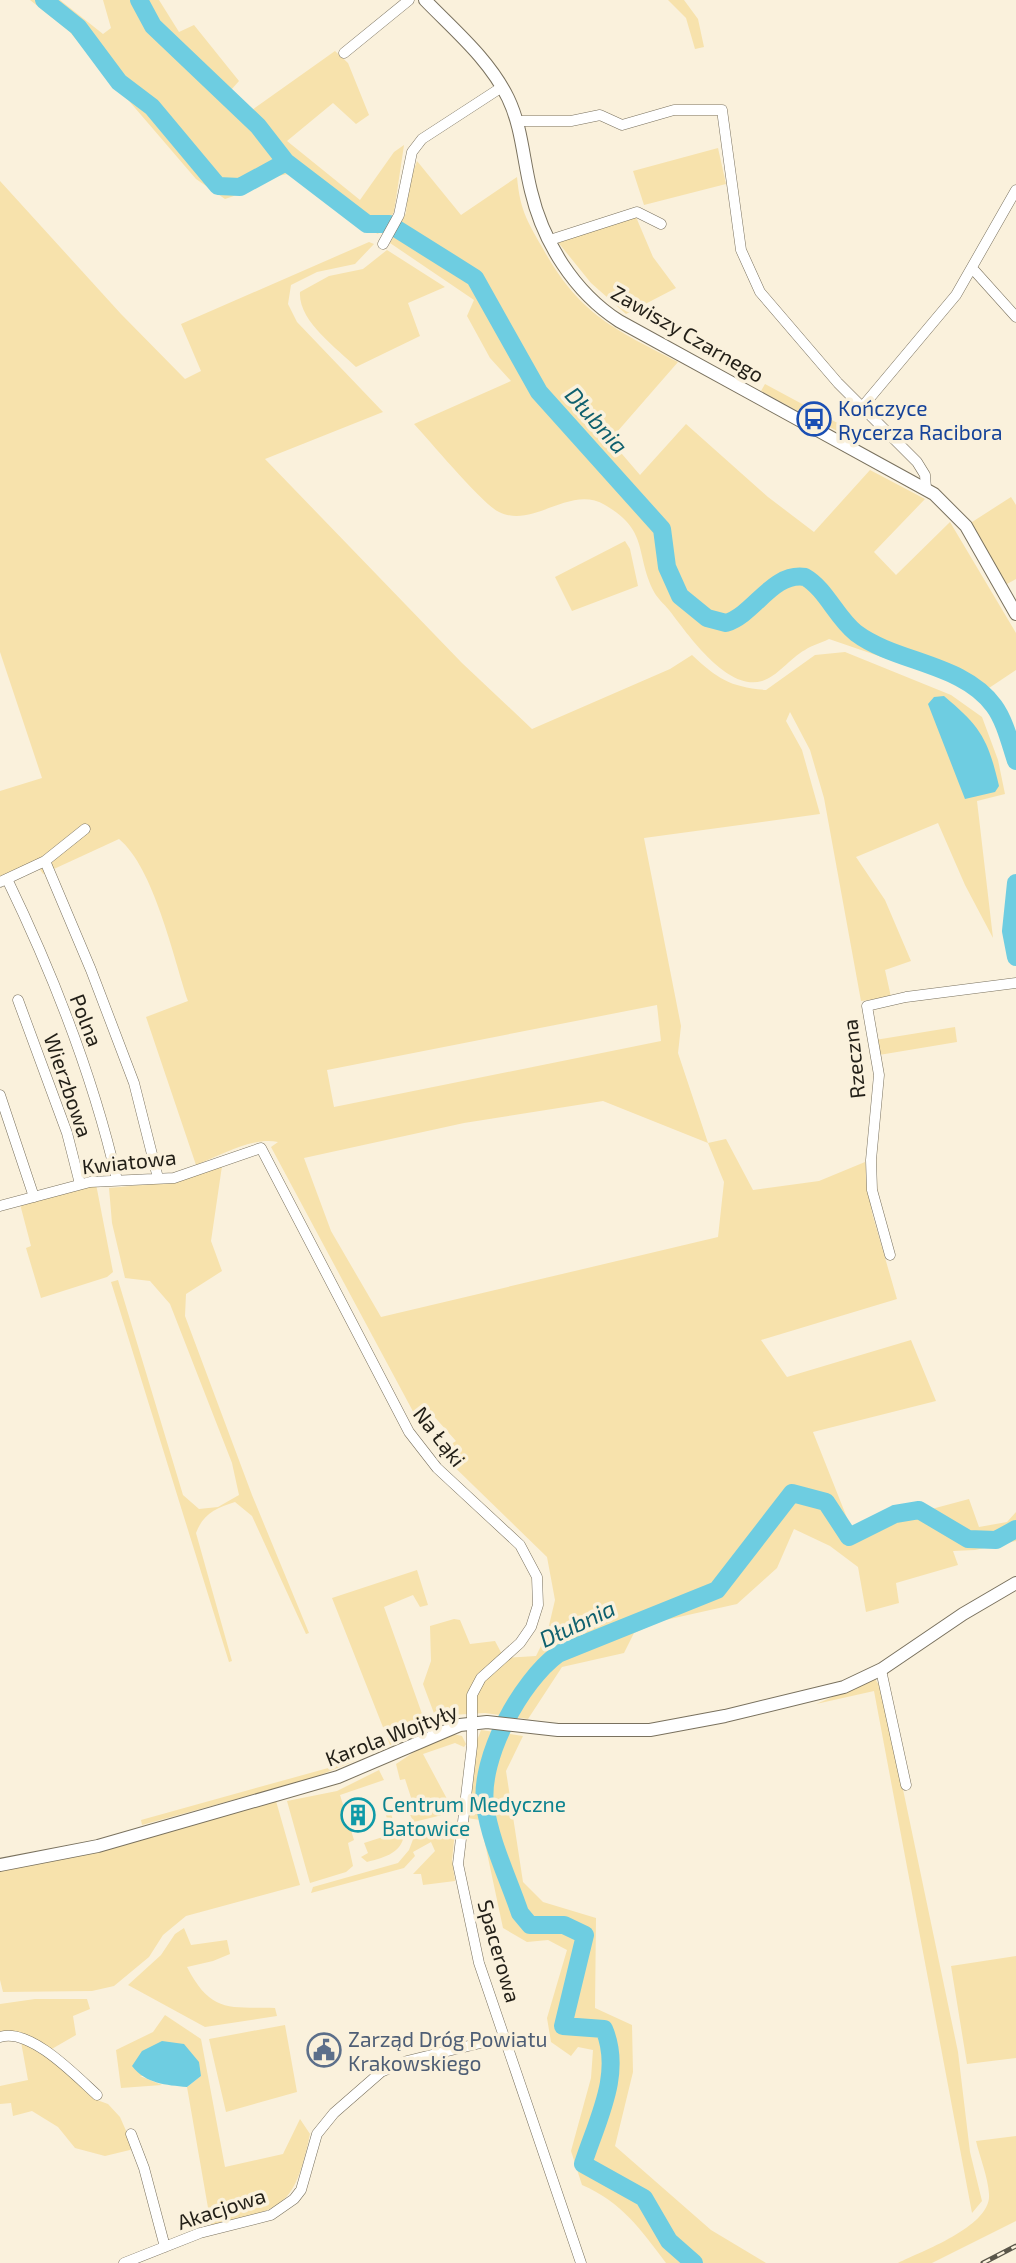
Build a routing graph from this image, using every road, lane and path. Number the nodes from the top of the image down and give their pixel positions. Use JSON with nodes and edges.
{"nodes":[{"id":1,"x":409,"y":0,"type":"edge"},
{"id":2,"x":425,"y":0,"type":"edge"},
{"id":3,"x":344,"y":53,"type":"dead end"},
{"id":4,"x":502,"y":87,"type":"junction"},
{"id":5,"x":517,"y":121,"type":"junction"},
{"id":6,"x":1016,"y":190,"type":"edge"},
{"id":7,"x":1012,"y":208,"type":"edge"},
{"id":8,"x":661,"y":224,"type":"dead end"},
{"id":9,"x":550,"y":240,"type":"junction"},
{"id":10,"x":383,"y":244,"type":"dead end"},
{"id":11,"x":972,"y":268,"type":"junction"},
{"id":12,"x":1016,"y":317,"type":"edge"},
{"id":13,"x":863,"y":406,"type":"junction"},
{"id":14,"x":926,"y":489,"type":"junction"},
{"id":15,"x":1016,"y":614,"type":"edge"},
{"id":16,"x":85,"y":829,"type":"dead end"},
{"id":17,"x":45,"y":861,"type":"junction"},
{"id":18,"x":4,"y":880,"type":"edge"},
{"id":19,"x":1016,"y":983,"type":"edge"},
{"id":20,"x":18,"y":1000,"type":"dead end"},
{"id":21,"x":0,"y":1095,"type":"edge"},
{"id":22,"x":261,"y":1148,"type":"joint"},
{"id":23,"x":158,"y":1178,"type":"junction"},
{"id":24,"x":117,"y":1180,"type":"junction"},
{"id":25,"x":80,"y":1184,"type":"junction"},
{"id":26,"x":34,"y":1197,"type":"junction"},
{"id":27,"x":0,"y":1206,"type":"edge"},
{"id":28,"x":890,"y":1255,"type":"dead end"},
{"id":29,"x":1016,"y":1583,"type":"edge"},
{"id":30,"x":881,"y":1670,"type":"junction"},
{"id":31,"x":480,"y":1722,"type":"junction"},
{"id":32,"x":906,"y":1784,"type":"dead end"},
{"id":33,"x":0,"y":1865,"type":"edge"},
{"id":34,"x":0,"y":2037,"type":"edge"},
{"id":35,"x":505,"y":2037,"type":"junction"},
{"id":36,"x":97,"y":2095,"type":"dead end"},
{"id":37,"x":131,"y":2134,"type":"dead end"},
{"id":38,"x":165,"y":2247,"type":"junction"},
{"id":39,"x":124,"y":2263,"type":"edge"},
{"id":40,"x":581,"y":2263,"type":"edge"}],
"edges":[{"from":1,"to":3,"type":"street"},
{"from":2,"to":4,"type":"street","name":"Zawiszy Czarnego"},
{"from":4,"to":5,"type":"street","name":"Zawiszy Czarnego"},
{"from":4,"to":10,"type":"street"},
{"from":5,"to":9,"type":"street","name":"Zawiszy Czarnego"},
{"from":5,"to":13,"type":"street"},
{"from":6,"to":7,"type":"street"},
{"from":7,"to":11,"type":"street"},
{"from":8,"to":9,"type":"street"},
{"from":9,"to":14,"type":"street","name":"Zawiszy Czarnego"},
{"from":11,"to":12,"type":"street"},
{"from":11,"to":13,"type":"street"},
{"from":13,"to":14,"type":"street"},
{"from":14,"to":15,"type":"street","name":"Zawiszy Czarnego"},
{"from":16,"to":17,"type":"street"},
{"from":17,"to":18,"type":"street"},
{"from":17,"to":23,"type":"street"},
{"from":18,"to":24,"type":"street","name":"Polna"},
{"from":19,"to":28,"type":"street","name":"Rzeczna"},
{"from":20,"to":25,"type":"street","name":"Wierzbowa"},
{"from":21,"to":26,"type":"street"},
{"from":22,"to":23,"type":"street","name":"Kwiatowa"},
{"from":22,"to":31,"type":"street","name":"Na Łąki"},
{"from":23,"to":24,"type":"street","name":"Kwiatowa"},
{"from":24,"to":25,"type":"street","name":"Kwiatowa"},
{"from":25,"to":26,"type":"street","name":"Kwiatowa"},
{"from":26,"to":27,"type":"street","name":"Kwiatowa"},
{"from":29,"to":30,"type":"street","name":"Karola Wojtyły"},
{"from":30,"to":31,"type":"street","name":"Karola Wojtyły"},
{"from":30,"to":32,"type":"street"},
{"from":31,"to":33,"type":"street","name":"Karola Wojtyły"},
{"from":31,"to":35,"type":"street","name":"Spacerowa"},
{"from":34,"to":36,"type":"street"},
{"from":35,"to":38,"type":"street","name":"Akacjowa"},
{"from":35,"to":40,"type":"street","name":"Spacerowa"},
{"from":37,"to":38,"type":"street"},
{"from":38,"to":39,"type":"street","name":"Akacjowa"}]}
